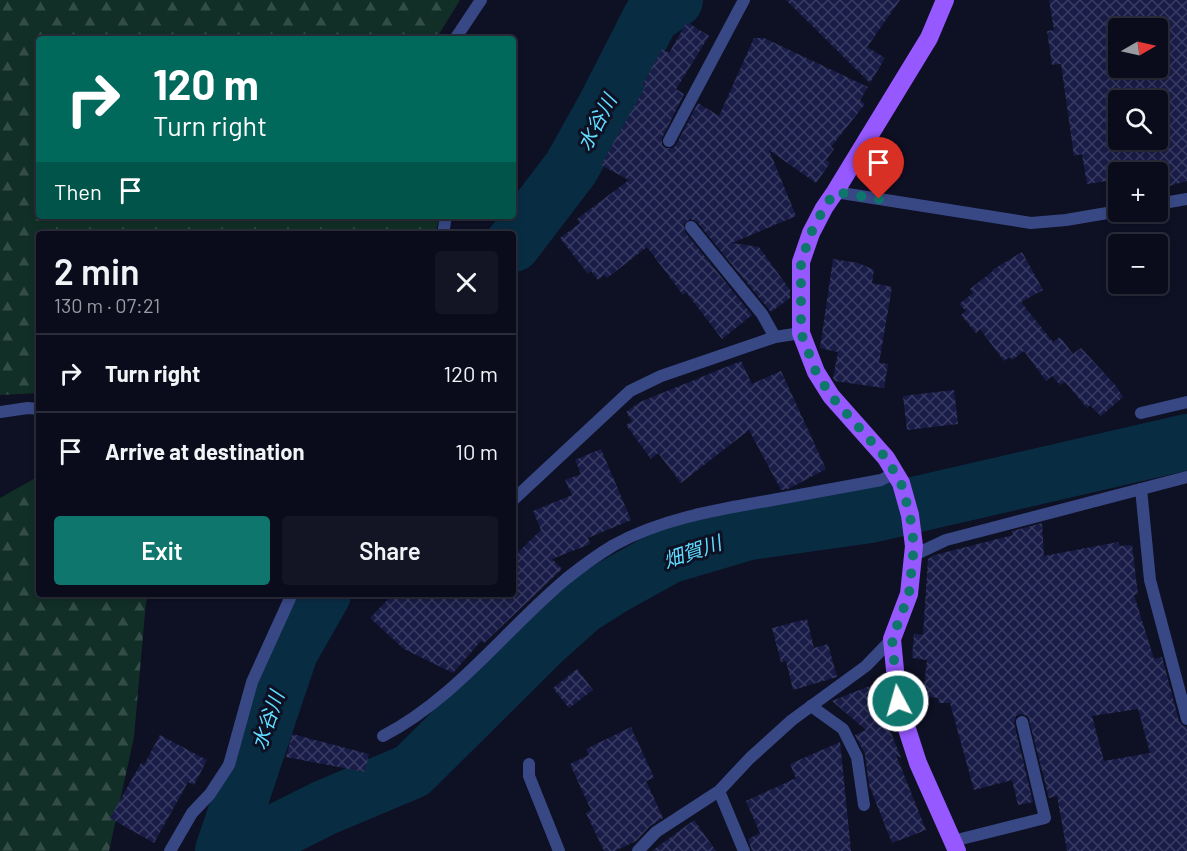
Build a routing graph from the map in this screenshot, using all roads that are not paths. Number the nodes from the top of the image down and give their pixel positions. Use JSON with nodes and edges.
{"nodes":[{"id":1,"x":481,"y":0,"type":"edge"},
{"id":2,"x":744,"y":0,"type":"edge"},
{"id":3,"x":945,"y":0,"type":"edge"},
{"id":4,"x":457,"y":36,"type":"edge"},
{"id":5,"x":669,"y":141,"type":"dead end"},
{"id":6,"x":835,"y":192,"type":"junction"},
{"id":7,"x":1187,"y":198,"type":"edge"},
{"id":8,"x":1168,"y":202,"type":"edge"},
{"id":9,"x":1108,"y":213,"type":"edge"},
{"id":10,"x":691,"y":227,"type":"dead end"},
{"id":11,"x":801,"y":333,"type":"junction"},
{"id":12,"x":775,"y":337,"type":"junction"},
{"id":13,"x":1187,"y":402,"type":"edge"},
{"id":14,"x":36,"y":409,"type":"edge"},
{"id":15,"x":0,"y":412,"type":"edge"},
{"id":16,"x":1141,"y":413,"type":"dead end"},
{"id":17,"x":1187,"y":477,"type":"edge"},
{"id":18,"x":898,"y":478,"type":"junction"},
{"id":19,"x":1141,"y":489,"type":"junction"},
{"id":20,"x":516,"y":497,"type":"edge"},
{"id":21,"x":913,"y":551,"type":"junction"},
{"id":22,"x":291,"y":597,"type":"edge"},
{"id":23,"x":892,"y":639,"type":"junction"},
{"id":24,"x":811,"y":706,"type":"junction"},
{"id":25,"x":1187,"y":719,"type":"edge"},
{"id":26,"x":1022,"y":722,"type":"dead end"},
{"id":27,"x":383,"y":736,"type":"dead end"},
{"id":28,"x":530,"y":764,"type":"dead end"},
{"id":29,"x":719,"y":791,"type":"junction"},
{"id":30,"x":864,"y":805,"type":"dead end"},
{"id":31,"x":955,"y":846,"type":"edge"},
{"id":32,"x":170,"y":851,"type":"edge"},
{"id":33,"x":559,"y":851,"type":"edge"},
{"id":34,"x":638,"y":851,"type":"edge"},
{"id":35,"x":744,"y":851,"type":"edge"}],
"edges":[{"from":1,"to":4,"type":"street"},
{"from":2,"to":5,"type":"street"},
{"from":3,"to":6,"type":"main road"},
{"from":6,"to":9,"type":"street"},
{"from":6,"to":11,"type":"main road"},
{"from":7,"to":8,"type":"street"},
{"from":10,"to":12,"type":"street"},
{"from":11,"to":12,"type":"street"},
{"from":11,"to":18,"type":"main road"},
{"from":12,"to":20,"type":"street"},
{"from":13,"to":16,"type":"street"},
{"from":14,"to":15,"type":"street"},
{"from":17,"to":19,"type":"street"},
{"from":18,"to":21,"type":"main road"},
{"from":18,"to":27,"type":"street"},
{"from":19,"to":21,"type":"street"},
{"from":19,"to":25,"type":"street"},
{"from":21,"to":23,"type":"main road"},
{"from":22,"to":32,"type":"street"},
{"from":23,"to":24,"type":"street"},
{"from":23,"to":31,"type":"main road"},
{"from":24,"to":29,"type":"street"},
{"from":24,"to":30,"type":"street"},
{"from":26,"to":31,"type":"street"},
{"from":28,"to":33,"type":"street"},
{"from":29,"to":34,"type":"street"},
{"from":29,"to":35,"type":"street"}]}
